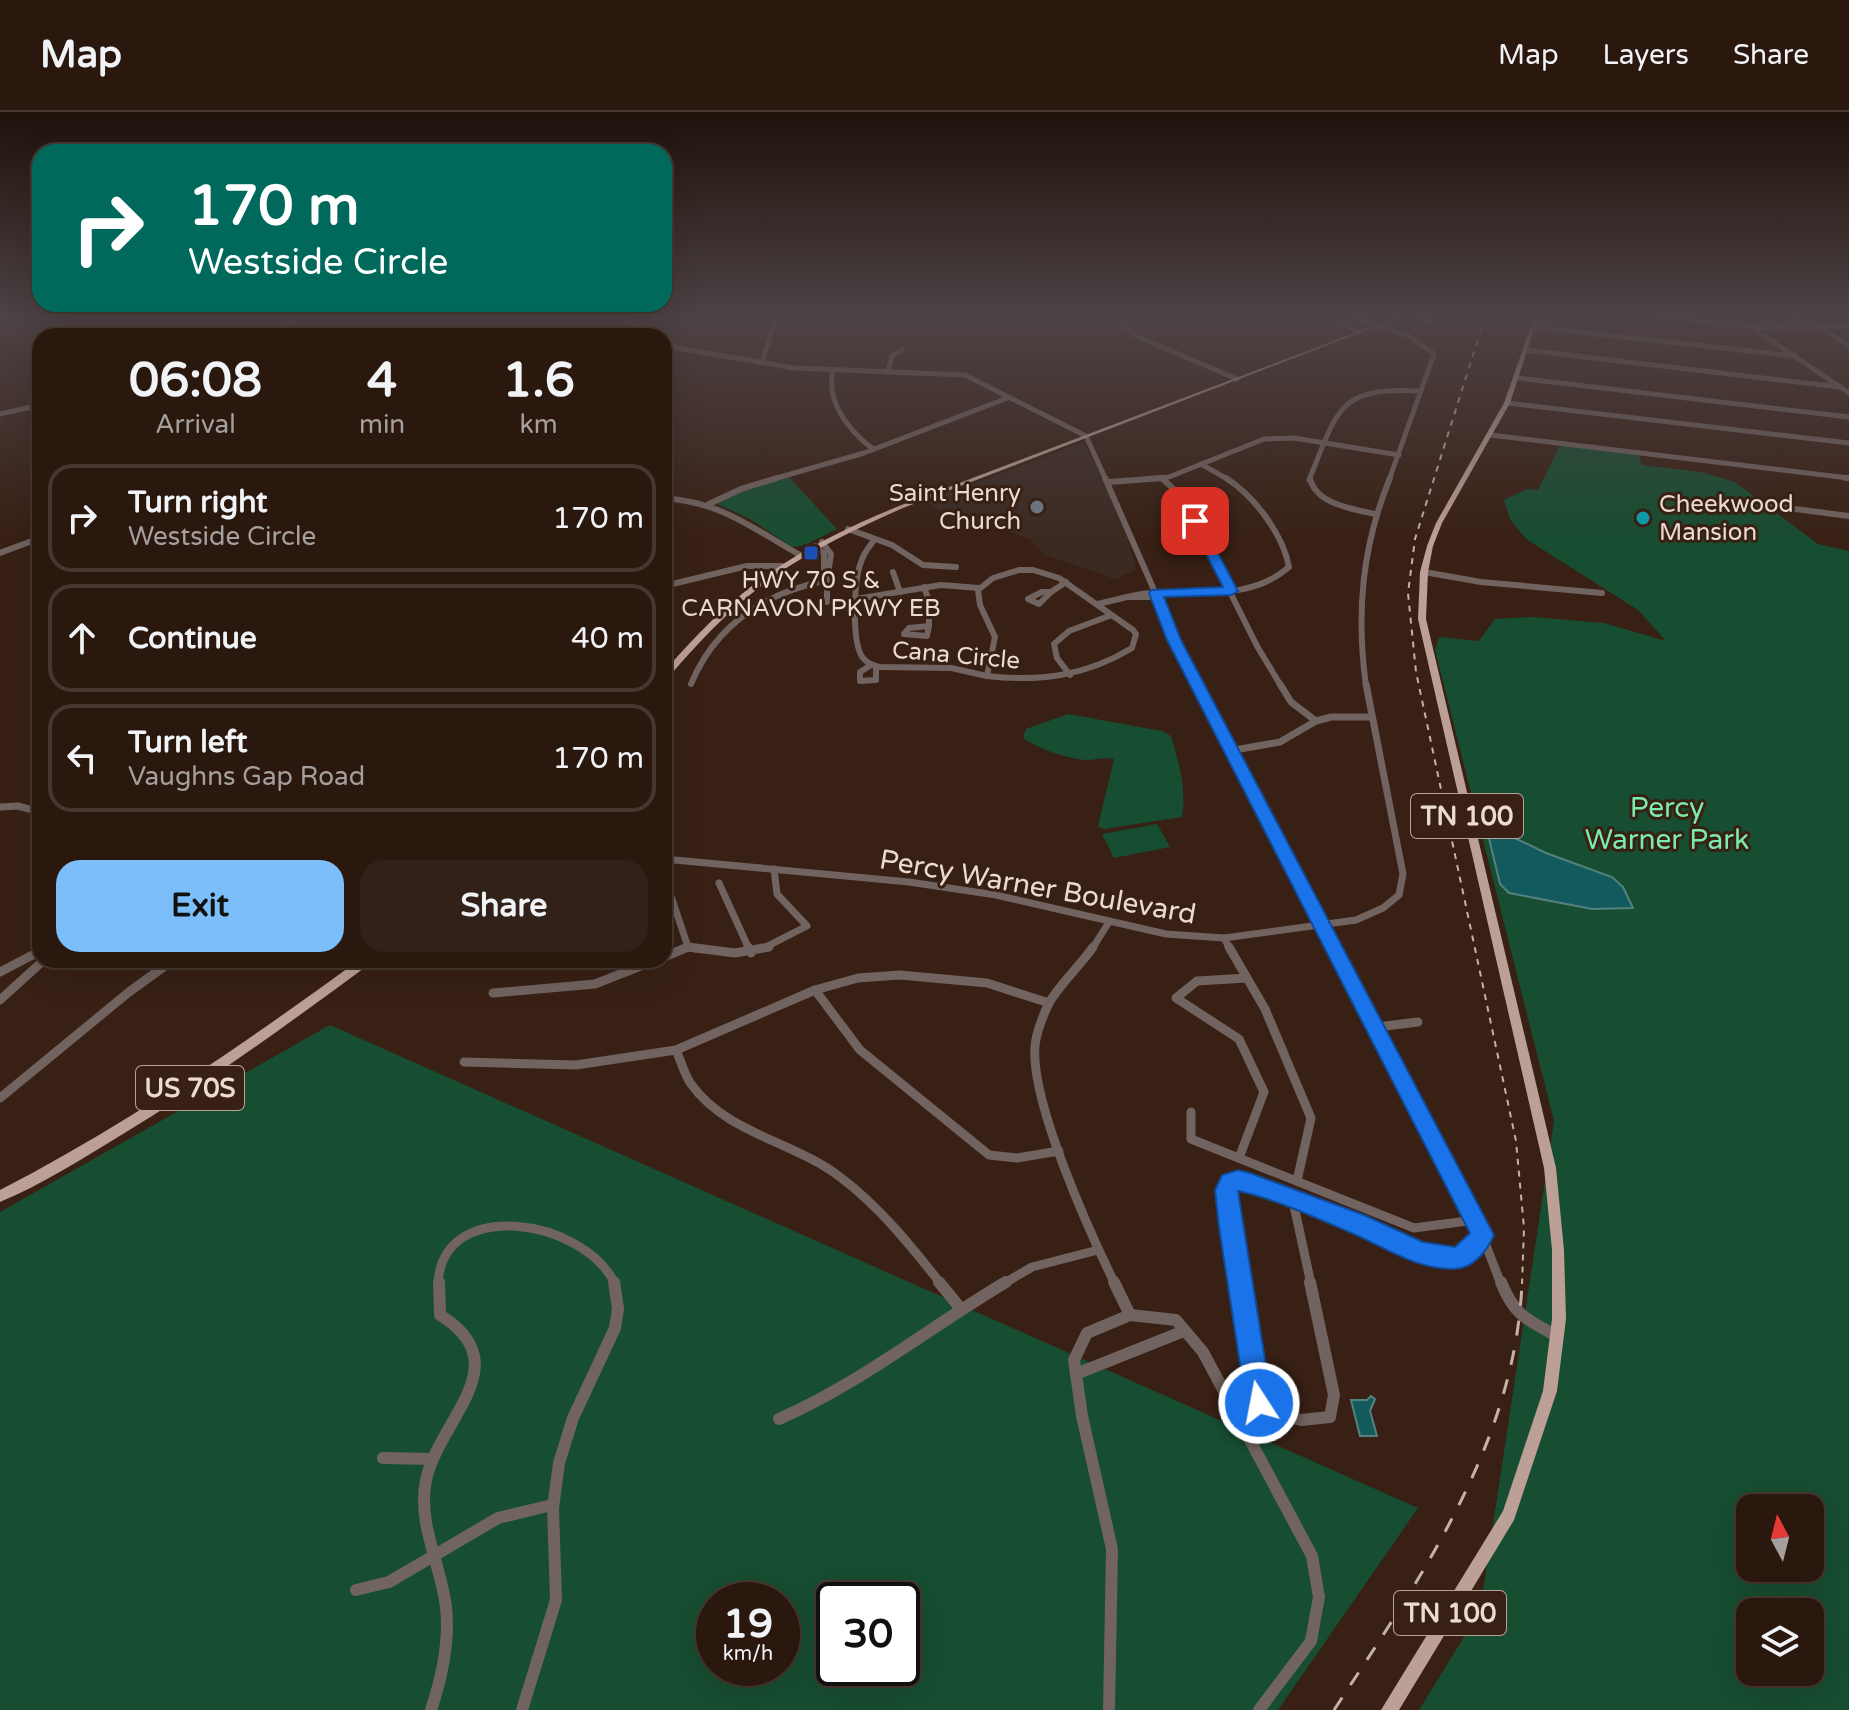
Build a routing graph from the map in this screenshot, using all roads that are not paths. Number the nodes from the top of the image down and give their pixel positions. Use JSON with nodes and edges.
{"nodes":[{"id":1,"x":1421,"y":391,"type":"edge"},
{"id":2,"x":830,"y":392,"type":"edge"},
{"id":3,"x":999,"y":392,"type":"edge"},
{"id":4,"x":1204,"y":392,"type":"edge"},
{"id":5,"x":1365,"y":392,"type":"edge"},
{"id":6,"x":1512,"y":392,"type":"edge"},
{"id":7,"x":1633,"y":392,"type":"edge"},
{"id":8,"x":1010,"y":397,"type":"junction"},
{"id":9,"x":1507,"y":403,"type":"junction"},
{"id":10,"x":32,"y":407,"type":"edge"},
{"id":11,"x":0,"y":414,"type":"edge"},
{"id":12,"x":1849,"y":417,"type":"edge"},
{"id":13,"x":1490,"y":435,"type":"junction"},
{"id":14,"x":1086,"y":436,"type":"junction"},
{"id":15,"x":1325,"y":442,"type":"junction"},
{"id":16,"x":1849,"y":443,"type":"edge"},
{"id":17,"x":873,"y":449,"type":"junction"},
{"id":18,"x":1399,"y":455,"type":"junction"},
{"id":19,"x":1201,"y":464,"type":"junction"},
{"id":20,"x":1162,"y":478,"type":"junction"},
{"id":21,"x":1849,"y":478,"type":"edge"},
{"id":22,"x":1109,"y":482,"type":"junction"},
{"id":23,"x":672,"y":499,"type":"edge"},
{"id":24,"x":709,"y":504,"type":"junction"},
{"id":25,"x":1772,"y":506,"type":"dead end"},
{"id":26,"x":1375,"y":514,"type":"junction"},
{"id":27,"x":1849,"y":516,"type":"edge"},
{"id":28,"x":848,"y":529,"type":"junction"},
{"id":29,"x":874,"y":540,"type":"junction"},
{"id":30,"x":32,"y":541,"type":"edge"},
{"id":31,"x":818,"y":544,"type":"junction"},
{"id":32,"x":0,"y":553,"type":"edge"},
{"id":33,"x":796,"y":557,"type":"junction"},
{"id":34,"x":782,"y":566,"type":"junction"},
{"id":35,"x":956,"y":567,"type":"dead end"},
{"id":36,"x":893,"y":572,"type":"dead end"},
{"id":37,"x":1424,"y":572,"type":"junction"},
{"id":38,"x":827,"y":580,"type":"junction"},
{"id":39,"x":1066,"y":582,"type":"junction"},
{"id":40,"x":672,"y":584,"type":"edge"},
{"id":41,"x":924,"y":587,"type":"junction"},
{"id":42,"x":979,"y":588,"type":"junction"},
{"id":43,"x":1231,"y":591,"type":"junction"},
{"id":44,"x":900,"y":592,"type":"junction"},
{"id":45,"x":1051,"y":592,"type":"dead end"},
{"id":46,"x":1602,"y":593,"type":"dead end"},
{"id":47,"x":1156,"y":595,"type":"junction"},
{"id":48,"x":856,"y":599,"type":"junction"},
{"id":49,"x":827,"y":602,"type":"dead end"},
{"id":50,"x":1098,"y":604,"type":"junction"},
{"id":51,"x":1109,"y":616,"type":"junction"},
{"id":52,"x":929,"y":626,"type":"dead end"},
{"id":53,"x":672,"y":668,"type":"edge"},
{"id":54,"x":1070,"y":675,"type":"junction"},
{"id":55,"x":987,"y":676,"type":"junction"},
{"id":56,"x":691,"y":684,"type":"dead end"},
{"id":57,"x":1371,"y":717,"type":"junction"},
{"id":58,"x":1316,"y":721,"type":"junction"},
{"id":59,"x":1229,"y":751,"type":"junction"},
{"id":60,"x":0,"y":807,"type":"edge"},
{"id":61,"x":32,"y":810,"type":"edge"},
{"id":62,"x":672,"y":860,"type":"edge"},
{"id":63,"x":774,"y":869,"type":"junction"},
{"id":64,"x":719,"y":883,"type":"dead end"},
{"id":65,"x":672,"y":899,"type":"edge"},
{"id":66,"x":1109,"y":922,"type":"junction"},
{"id":67,"x":1322,"y":926,"type":"junction"},
{"id":68,"x":1224,"y":938,"type":"junction"},
{"id":69,"x":688,"y":947,"type":"junction"},
{"id":70,"x":751,"y":953,"type":"junction"},
{"id":71,"x":672,"y":954,"type":"edge"},
{"id":72,"x":32,"y":955,"type":"edge"},
{"id":73,"x":36,"y":968,"type":"edge"},
{"id":74,"x":162,"y":968,"type":"edge"},
{"id":75,"x":356,"y":968,"type":"edge"},
{"id":76,"x":636,"y":968,"type":"edge"},
{"id":77,"x":0,"y":972,"type":"edge"},
{"id":78,"x":1247,"y":978,"type":"junction"},
{"id":79,"x":815,"y":990,"type":"junction"},
{"id":80,"x":493,"y":993,"type":"dead end"},
{"id":81,"x":0,"y":1000,"type":"edge"},
{"id":82,"x":1049,"y":1003,"type":"junction"},
{"id":83,"x":1418,"y":1022,"type":"dead end"},
{"id":84,"x":1377,"y":1027,"type":"junction"},
{"id":85,"x":676,"y":1050,"type":"junction"},
{"id":86,"x":464,"y":1062,"type":"dead end"},
{"id":87,"x":0,"y":1098,"type":"edge"},
{"id":88,"x":1191,"y":1112,"type":"dead end"},
{"id":89,"x":1059,"y":1151,"type":"junction"},
{"id":90,"x":1239,"y":1158,"type":"junction"},
{"id":91,"x":1297,"y":1181,"type":"junction"},
{"id":92,"x":0,"y":1196,"type":"edge"},
{"id":93,"x":1293,"y":1201,"type":"junction"},
{"id":94,"x":1475,"y":1220,"type":"junction"},
{"id":95,"x":1482,"y":1235,"type":"junction"},
{"id":96,"x":1098,"y":1250,"type":"junction"},
{"id":97,"x":961,"y":1309,"type":"junction"},
{"id":98,"x":1130,"y":1315,"type":"junction"},
{"id":99,"x":1184,"y":1331,"type":"junction"},
{"id":100,"x":1557,"y":1337,"type":"junction"},
{"id":101,"x":1076,"y":1374,"type":"junction"},
{"id":102,"x":779,"y":1419,"type":"dead end"},
{"id":103,"x":383,"y":1458,"type":"dead end"},
{"id":104,"x":433,"y":1459,"type":"junction"},
{"id":105,"x":552,"y":1505,"type":"junction"},
{"id":106,"x":435,"y":1553,"type":"junction"},
{"id":107,"x":356,"y":1590,"type":"dead end"},
{"id":108,"x":431,"y":1710,"type":"edge"},
{"id":109,"x":522,"y":1710,"type":"edge"},
{"id":110,"x":1109,"y":1710,"type":"edge"},
{"id":111,"x":1259,"y":1710,"type":"edge"},
{"id":112,"x":1389,"y":1710,"type":"edge"}],
"edges":[{"from":1,"to":18,"type":"street","name":"Percy Warner Boulevard"},
{"from":2,"to":17,"type":"street"},
{"from":3,"to":8,"type":"street"},
{"from":4,"to":14,"type":"main road"},
{"from":5,"to":15,"type":"street"},
{"from":6,"to":9,"type":"main road","number":"TN 100"},
{"from":7,"to":12,"type":"street"},
{"from":8,"to":14,"type":"street"},
{"from":8,"to":17,"type":"street"},
{"from":9,"to":13,"type":"main road","number":"TN 100"},
{"from":9,"to":16,"type":"street"},
{"from":10,"to":11,"type":"street"},
{"from":13,"to":21,"type":"street"},
{"from":13,"to":37,"type":"main road","number":"TN 100"},
{"from":14,"to":22,"type":"street"},
{"from":14,"to":28,"type":"main road"},
{"from":15,"to":18,"type":"street"},
{"from":15,"to":19,"type":"street"},
{"from":15,"to":26,"type":"street"},
{"from":17,"to":24,"type":"street"},
{"from":18,"to":26,"type":"street","name":"Percy Warner Boulevard"},
{"from":19,"to":20,"type":"street"},
{"from":19,"to":43,"type":"street"},
{"from":20,"to":22,"type":"street"},
{"from":20,"to":43,"type":"street"},
{"from":22,"to":47,"type":"street"},
{"from":23,"to":24,"type":"street"},
{"from":24,"to":33,"type":"street"},
{"from":25,"to":27,"type":"street"},
{"from":26,"to":57,"type":"street","name":"Percy Warner Boulevard"},
{"from":28,"to":29,"type":"street"},
{"from":28,"to":31,"type":"main road"},
{"from":29,"to":35,"type":"street"},
{"from":29,"to":48,"type":"street"},
{"from":30,"to":32,"type":"street"},
{"from":31,"to":33,"type":"main road"},
{"from":31,"to":38,"type":"street"},
{"from":33,"to":34,"type":"main road"},
{"from":34,"to":40,"type":"street"},
{"from":34,"to":53,"type":"main road"},
{"from":36,"to":44,"type":"street"},
{"from":37,"to":46,"type":"street"},
{"from":37,"to":100,"type":"main road","number":"TN 100"},
{"from":38,"to":49,"type":"street"},
{"from":38,"to":56,"type":"street"},
{"from":39,"to":42,"type":"street"},
{"from":39,"to":45,"type":"street"},
{"from":39,"to":50,"type":"street"},
{"from":41,"to":42,"type":"street","name":"Cana Circle"},
{"from":41,"to":44,"type":"street","name":"Cana Circle"},
{"from":41,"to":52,"type":"street"},
{"from":42,"to":55,"type":"street"},
{"from":43,"to":47,"type":"street"},
{"from":43,"to":58,"type":"street"},
{"from":44,"to":48,"type":"street","name":"Cana Circle"},
{"from":47,"to":50,"type":"street"},
{"from":47,"to":59,"type":"street"},
{"from":48,"to":55,"type":"street","name":"Cana Circle"},
{"from":50,"to":51,"type":"street"},
{"from":51,"to":54,"type":"street"},
{"from":51,"to":54,"type":"street","name":"Cana Circle"},
{"from":54,"to":55,"type":"street","name":"Cana Circle"},
{"from":57,"to":58,"type":"street"},
{"from":57,"to":67,"type":"street","name":"Percy Warner Boulevard"},
{"from":58,"to":59,"type":"street"},
{"from":59,"to":67,"type":"street"},
{"from":60,"to":61,"type":"street"},
{"from":62,"to":63,"type":"street","name":"Percy Warner Boulevard"},
{"from":63,"to":66,"type":"street","name":"Percy Warner Boulevard"},
{"from":63,"to":70,"type":"street"},
{"from":64,"to":70,"type":"street"},
{"from":65,"to":69,"type":"street"},
{"from":66,"to":68,"type":"street","name":"Percy Warner Boulevard"},
{"from":66,"to":82,"type":"street"},
{"from":67,"to":68,"type":"street","name":"Percy Warner Boulevard"},
{"from":67,"to":84,"type":"street"},
{"from":68,"to":78,"type":"street"},
{"from":69,"to":70,"type":"street"},
{"from":69,"to":71,"type":"street"},
{"from":72,"to":77,"type":"street"},
{"from":73,"to":81,"type":"street"},
{"from":74,"to":87,"type":"street"},
{"from":75,"to":92,"type":"main road","number":"US 70S"},
{"from":76,"to":80,"type":"street"},
{"from":78,"to":90,"type":"street"},
{"from":78,"to":91,"type":"street"},
{"from":79,"to":82,"type":"street"},
{"from":79,"to":85,"type":"street"},
{"from":79,"to":89,"type":"street"},
{"from":82,"to":89,"type":"street"},
{"from":83,"to":84,"type":"street"},
{"from":84,"to":94,"type":"street"},
{"from":85,"to":86,"type":"street"},
{"from":85,"to":97,"type":"street"},
{"from":88,"to":90,"type":"street"},
{"from":89,"to":96,"type":"street"},
{"from":90,"to":91,"type":"street"},
{"from":91,"to":94,"type":"street"},
{"from":93,"to":93,"type":"street"},
{"from":93,"to":95,"type":"street"},
{"from":94,"to":95,"type":"street"},
{"from":95,"to":100,"type":"street"},
{"from":96,"to":97,"type":"street"},
{"from":96,"to":98,"type":"street"},
{"from":97,"to":102,"type":"street"},
{"from":98,"to":99,"type":"street"},
{"from":98,"to":101,"type":"street"},
{"from":99,"to":101,"type":"street"},
{"from":99,"to":111,"type":"street"},
{"from":100,"to":112,"type":"main road","number":"TN 100"},
{"from":101,"to":110,"type":"street"},
{"from":103,"to":104,"type":"street"},
{"from":104,"to":105,"type":"street"},
{"from":104,"to":106,"type":"street"},
{"from":105,"to":106,"type":"street"},
{"from":105,"to":109,"type":"street"},
{"from":106,"to":107,"type":"street"},
{"from":106,"to":108,"type":"street"}]}
